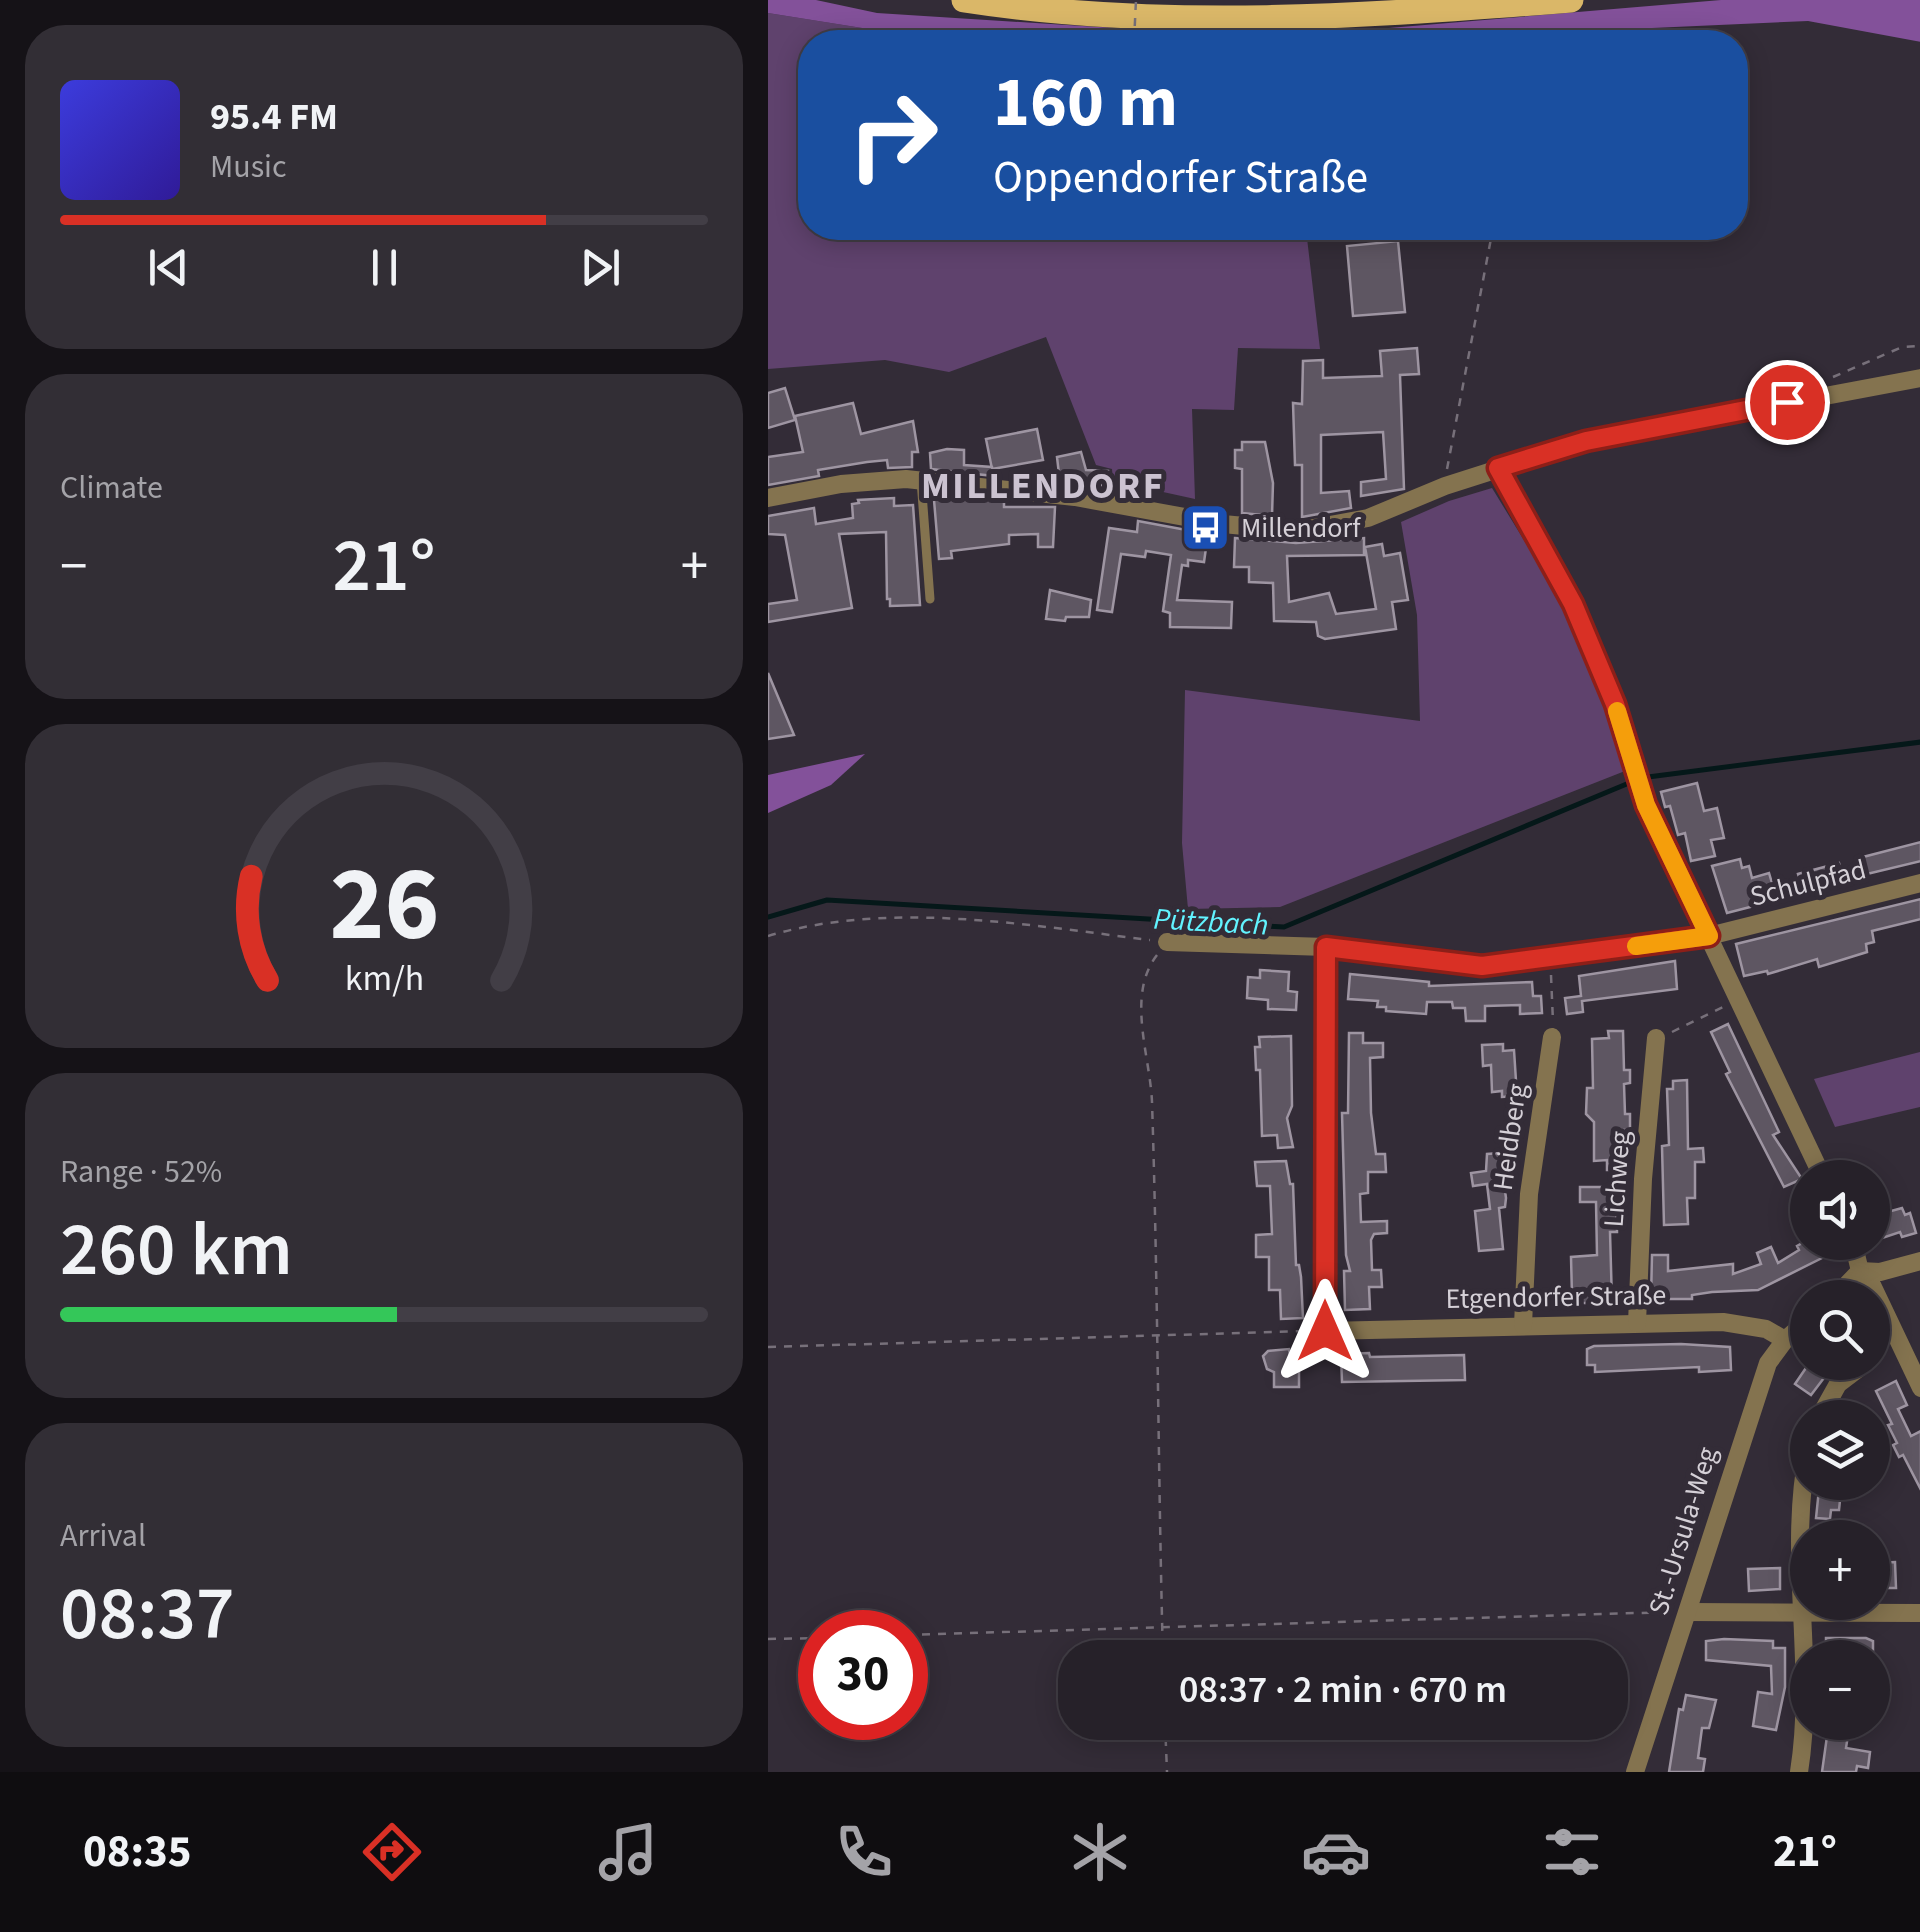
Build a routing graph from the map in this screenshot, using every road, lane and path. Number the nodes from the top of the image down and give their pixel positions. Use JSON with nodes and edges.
{"nodes":[{"id":1,"x":964,"y":0,"type":"edge"},
{"id":2,"x":1136,"y":0,"type":"edge"},
{"id":3,"x":1571,"y":0,"type":"edge"},
{"id":4,"x":1135,"y":30,"type":"edge"},
{"id":5,"x":1491,"y":240,"type":"edge"},
{"id":6,"x":1920,"y":346,"type":"edge"},
{"id":7,"x":1833,"y":377,"type":"dead end"},
{"id":8,"x":1920,"y":378,"type":"edge"},
{"id":9,"x":1498,"y":468,"type":"junction"},
{"id":10,"x":920,"y":480,"type":"junction"},
{"id":11,"x":1445,"y":486,"type":"junction"},
{"id":12,"x":768,"y":498,"type":"edge"},
{"id":13,"x":930,"y":599,"type":"dead end"},
{"id":14,"x":1920,"y":883,"type":"edge"},
{"id":15,"x":768,"y":936,"type":"edge"},
{"id":16,"x":1709,"y":936,"type":"junction"},
{"id":17,"x":1166,"y":942,"type":"junction"},
{"id":18,"x":1326,"y":947,"type":"junction"},
{"id":19,"x":1551,"y":958,"type":"junction"},
{"id":20,"x":1737,"y":998,"type":"junction"},
{"id":21,"x":1552,"y":1037,"type":"joint"},
{"id":22,"x":1656,"y":1038,"type":"joint"},
{"id":23,"x":1815,"y":1160,"type":"edge"},
{"id":24,"x":1857,"y":1260,"type":"edge"},
{"id":25,"x":1920,"y":1261,"type":"edge"},
{"id":26,"x":1860,"y":1272,"type":"junction"},
{"id":27,"x":1852,"y":1280,"type":"edge"},
{"id":28,"x":1636,"y":1323,"type":"junction"},
{"id":29,"x":1523,"y":1325,"type":"junction"},
{"id":30,"x":1325,"y":1331,"type":"junction"},
{"id":31,"x":1790,"y":1336,"type":"edge"},
{"id":32,"x":1160,"y":1338,"type":"junction"},
{"id":33,"x":1785,"y":1340,"type":"junction"},
{"id":34,"x":1900,"y":1346,"type":"junction"},
{"id":35,"x":768,"y":1348,"type":"edge"},
{"id":36,"x":1890,"y":1351,"type":"edge"},
{"id":37,"x":1844,"y":1380,"type":"edge"},
{"id":38,"x":1920,"y":1388,"type":"edge"},
{"id":39,"x":1829,"y":1400,"type":"edge"},
{"id":40,"x":1688,"y":1612,"type":"junction"},
{"id":41,"x":1890,"y":1613,"type":"edge"},
{"id":42,"x":1920,"y":1613,"type":"edge"},
{"id":43,"x":1790,"y":1614,"type":"edge"},
{"id":44,"x":1801,"y":1620,"type":"edge"},
{"id":45,"x":1162,"y":1627,"type":"junction"},
{"id":46,"x":928,"y":1634,"type":"edge"},
{"id":47,"x":798,"y":1638,"type":"edge"},
{"id":48,"x":768,"y":1639,"type":"edge"},
{"id":49,"x":1162,"y":1640,"type":"edge"},
{"id":50,"x":1166,"y":1740,"type":"edge"},
{"id":51,"x":1167,"y":1772,"type":"edge"},
{"id":52,"x":1635,"y":1772,"type":"edge"},
{"id":53,"x":1799,"y":1772,"type":"edge"}],
"edges":[{"from":1,"to":3,"type":"main road"},
{"from":2,"to":4,"type":"path","bridge":true},
{"from":5,"to":11,"type":"path"},
{"from":6,"to":7,"type":"path"},
{"from":8,"to":9,"type":"street"},
{"from":9,"to":11,"type":"street"},
{"from":9,"to":16,"type":"street"},
{"from":10,"to":11,"type":"street"},
{"from":10,"to":12,"type":"street"},
{"from":10,"to":13,"type":"lane"},
{"from":14,"to":16,"type":"street","name":"Schulpfad"},
{"from":15,"to":17,"type":"path"},
{"from":16,"to":19,"type":"street","name":"Schulpfad"},
{"from":16,"to":20,"type":"street"},
{"from":17,"to":18,"type":"street","name":"Schulpfad"},
{"from":17,"to":32,"type":"path"},
{"from":18,"to":19,"type":"street","name":"Schulpfad"},
{"from":18,"to":30,"type":"street"},
{"from":19,"to":21,"type":"path"},
{"from":20,"to":22,"type":"path"},
{"from":20,"to":23,"type":"street"},
{"from":21,"to":29,"type":"street","name":"Heidberg"},
{"from":22,"to":28,"type":"street","name":"Lichweg"},
{"from":24,"to":26,"type":"street"},
{"from":25,"to":26,"type":"street"},
{"from":26,"to":27,"type":"street"},
{"from":26,"to":34,"type":"street"},
{"from":28,"to":29,"type":"street","name":"Etgendorfer Straße"},
{"from":28,"to":33,"type":"street","name":"Etgendorfer Straße"},
{"from":29,"to":30,"type":"street","name":"Etgendorfer Straße"},
{"from":30,"to":32,"type":"path"},
{"from":31,"to":33,"type":"street","name":"St.-Ursula-Weg"},
{"from":32,"to":35,"type":"path"},
{"from":32,"to":45,"type":"path"},
{"from":33,"to":40,"type":"street","name":"St.-Ursula-Weg"},
{"from":34,"to":36,"type":"street"},
{"from":34,"to":38,"type":"street"},
{"from":37,"to":39,"type":"street"},
{"from":40,"to":43,"type":"street"},
{"from":40,"to":45,"type":"path"},
{"from":40,"to":52,"type":"street","name":"St.-Ursula-Weg"},
{"from":41,"to":42,"type":"street"},
{"from":44,"to":53,"type":"street"},
{"from":45,"to":46,"type":"path"},
{"from":45,"to":49,"type":"path"},
{"from":47,"to":48,"type":"path"},
{"from":50,"to":51,"type":"path"}]}
